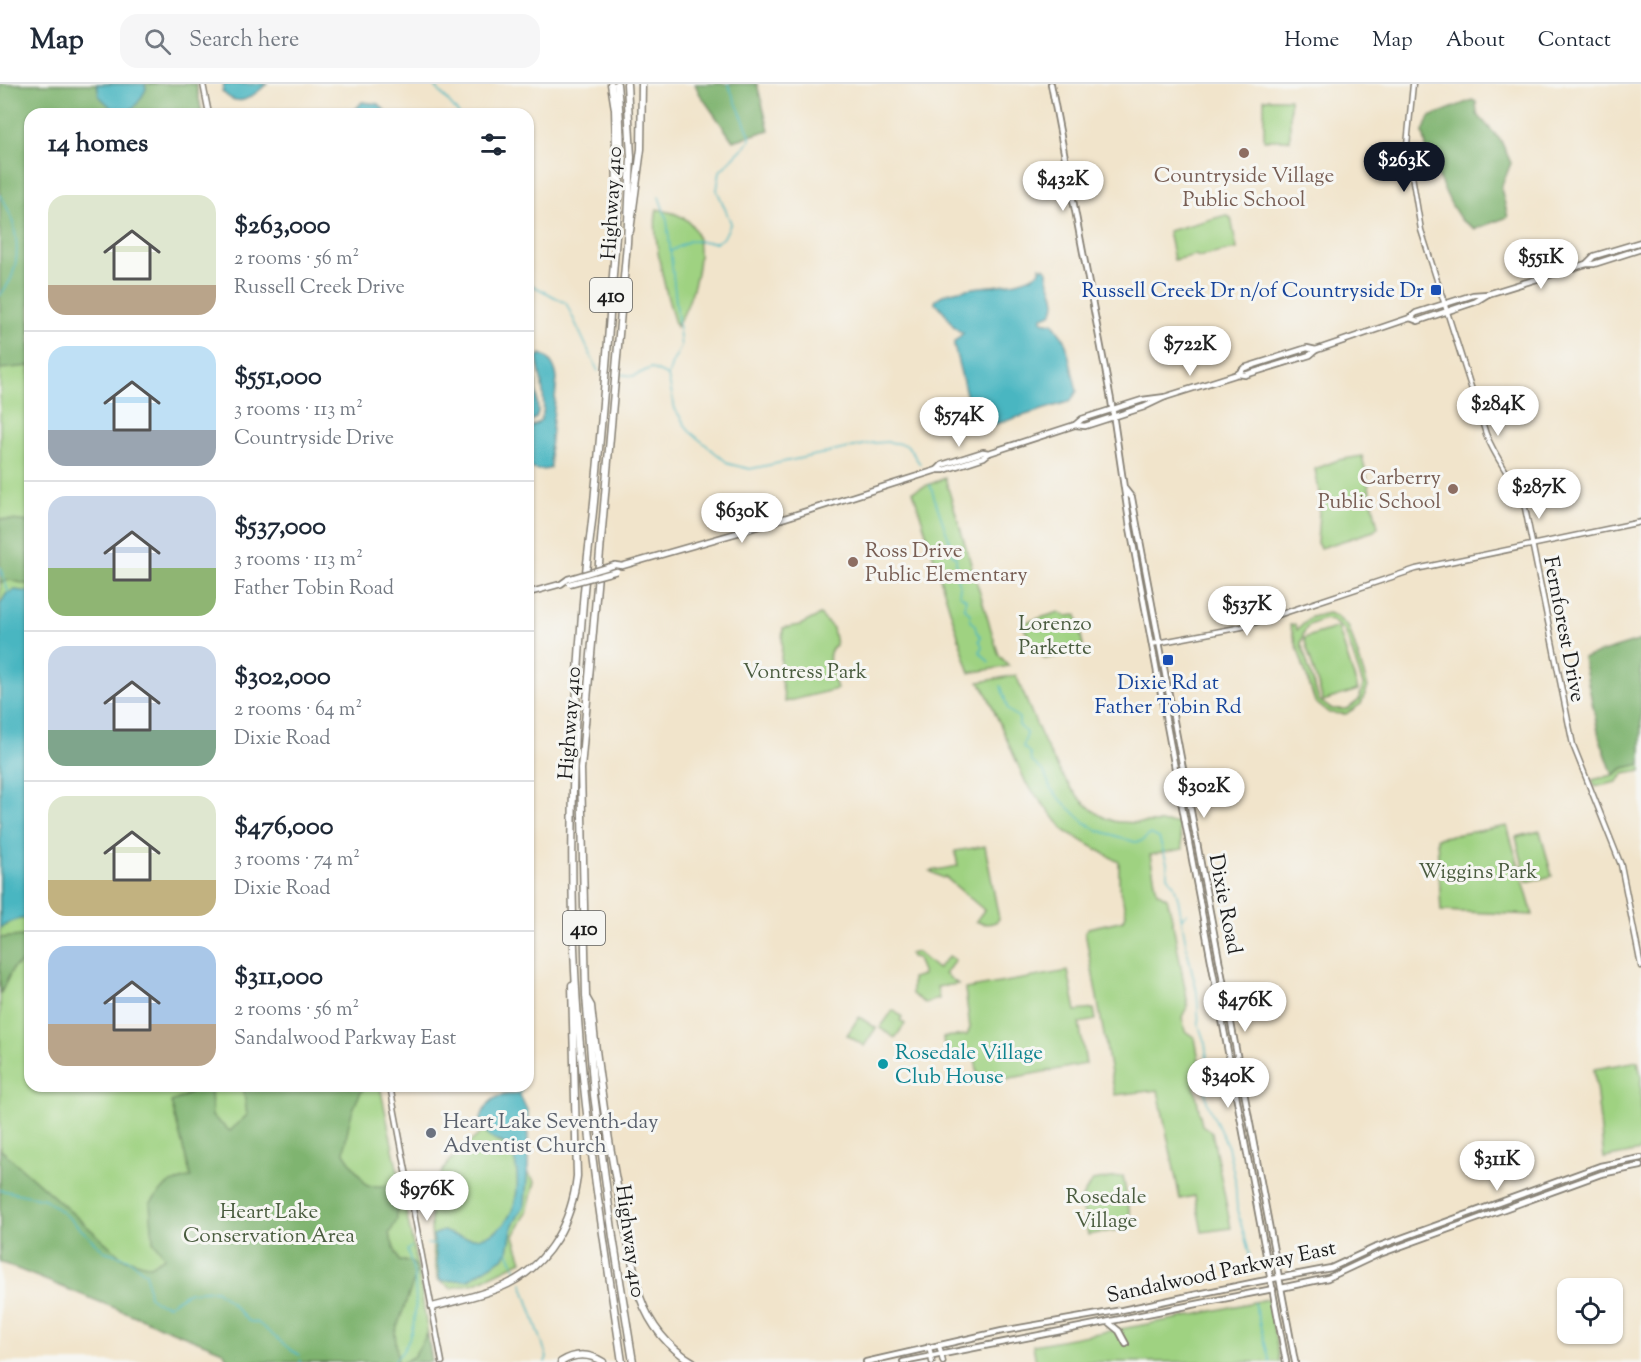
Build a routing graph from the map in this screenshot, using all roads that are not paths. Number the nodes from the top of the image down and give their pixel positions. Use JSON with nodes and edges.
{"nodes":[{"id":1,"x":203,"y":84,"type":"edge"},
{"id":2,"x":611,"y":84,"type":"edge"},
{"id":3,"x":617,"y":84,"type":"edge"},
{"id":4,"x":627,"y":84,"type":"edge"},
{"id":5,"x":642,"y":84,"type":"edge"},
{"id":6,"x":1051,"y":84,"type":"edge"},
{"id":7,"x":1413,"y":84,"type":"edge"},
{"id":8,"x":208,"y":108,"type":"edge"},
{"id":9,"x":619,"y":198,"type":"junction"},
{"id":10,"x":1641,"y":242,"type":"edge"},
{"id":11,"x":627,"y":243,"type":"junction"},
{"id":12,"x":1641,"y":249,"type":"edge"},
{"id":13,"x":1586,"y":264,"type":"junction"},
{"id":14,"x":1488,"y":294,"type":"junction"},
{"id":15,"x":1446,"y":304,"type":"junction"},
{"id":16,"x":1448,"y":311,"type":"junction"},
{"id":17,"x":1410,"y":318,"type":"junction"},
{"id":18,"x":1316,"y":350,"type":"junction"},
{"id":19,"x":1274,"y":358,"type":"junction"},
{"id":20,"x":1276,"y":365,"type":"junction"},
{"id":21,"x":1238,"y":374,"type":"junction"},
{"id":22,"x":1164,"y":397,"type":"junction"},
{"id":23,"x":1112,"y":410,"type":"junction"},
{"id":24,"x":1113,"y":417,"type":"junction"},
{"id":25,"x":1075,"y":425,"type":"junction"},
{"id":26,"x":1125,"y":489,"type":"junction"},
{"id":27,"x":1641,"y":522,"type":"edge"},
{"id":28,"x":1533,"y":544,"type":"junction"},
{"id":29,"x":534,"y":591,"type":"edge"},
{"id":30,"x":1159,"y":643,"type":"junction"},
{"id":31,"x":1152,"y":644,"type":"junction"},
{"id":32,"x":1641,"y":966,"type":"edge"},
{"id":33,"x":575,"y":973,"type":"junction"},
{"id":34,"x":586,"y":996,"type":"junction"},
{"id":35,"x":391,"y":1092,"type":"edge"},
{"id":36,"x":1641,"y":1158,"type":"edge"},
{"id":37,"x":1641,"y":1166,"type":"edge"},
{"id":38,"x":1280,"y":1278,"type":"junction"},
{"id":39,"x":1271,"y":1279,"type":"junction"},
{"id":40,"x":1281,"y":1288,"type":"junction"},
{"id":41,"x":1273,"y":1289,"type":"junction"},
{"id":42,"x":432,"y":1307,"type":"junction"},
{"id":43,"x":1122,"y":1310,"type":"junction"},
{"id":44,"x":1123,"y":1319,"type":"junction"},
{"id":45,"x":1108,"y":1322,"type":"junction"},
{"id":46,"x":939,"y":1344,"type":"junction"},
{"id":47,"x":1126,"y":1344,"type":"dead end"},
{"id":48,"x":929,"y":1346,"type":"junction"},
{"id":49,"x":941,"y":1353,"type":"junction"},
{"id":50,"x":931,"y":1356,"type":"junction"},
{"id":51,"x":442,"y":1362,"type":"edge"},
{"id":52,"x":561,"y":1362,"type":"edge"},
{"id":53,"x":603,"y":1362,"type":"edge"},
{"id":54,"x":622,"y":1362,"type":"edge"},
{"id":55,"x":633,"y":1362,"type":"edge"},
{"id":56,"x":693,"y":1362,"type":"edge"},
{"id":57,"x":866,"y":1362,"type":"edge"},
{"id":58,"x":903,"y":1362,"type":"edge"},
{"id":59,"x":933,"y":1362,"type":"edge"},
{"id":60,"x":943,"y":1362,"type":"edge"},
{"id":61,"x":1286,"y":1362,"type":"edge"},
{"id":62,"x":1295,"y":1362,"type":"edge"}],
"edges":[{"from":1,"to":8,"type":"street"},
{"from":2,"to":9,"type":"highway"},
{"from":3,"to":9,"type":"highway","name":"Highway 410","number":"410"},
{"from":4,"to":11,"type":"highway","name":"Highway 410","number":"410"},
{"from":5,"to":11,"type":"highway"},
{"from":6,"to":23,"type":"main road","name":"Dixie Road"},
{"from":7,"to":15,"type":"street","name":"Fernforest Drive"},
{"from":9,"to":33,"type":"highway","name":"Highway 410","number":"410"},
{"from":10,"to":13,"type":"main road"},
{"from":11,"to":34,"type":"highway","name":"Highway 410","number":"410"},
{"from":12,"to":13,"type":"main road"},
{"from":13,"to":14,"type":"main road"},
{"from":14,"to":15,"type":"main road"},
{"from":14,"to":16,"type":"main road"},
{"from":15,"to":16,"type":"street","name":"Fernforest Drive"},
{"from":15,"to":17,"type":"main road"},
{"from":16,"to":17,"type":"main road"},
{"from":16,"to":28,"type":"street","name":"Fernforest Drive"},
{"from":17,"to":18,"type":"main road"},
{"from":18,"to":19,"type":"main road"},
{"from":18,"to":20,"type":"main road"},
{"from":19,"to":20,"type":"street"},
{"from":19,"to":21,"type":"main road"},
{"from":20,"to":21,"type":"main road"},
{"from":21,"to":22,"type":"main road"},
{"from":22,"to":23,"type":"main road"},
{"from":22,"to":24,"type":"main road"},
{"from":23,"to":24,"type":"main road","name":"Dixie Road"},
{"from":23,"to":25,"type":"main road"},
{"from":24,"to":25,"type":"main road"},
{"from":24,"to":26,"type":"main road","name":"Dixie Road"},
{"from":25,"to":29,"type":"main road","bridge":true},
{"from":26,"to":30,"type":"main road","name":"Dixie Road"},
{"from":26,"to":31,"type":"main road","name":"Dixie Road"},
{"from":27,"to":28,"type":"street"},
{"from":28,"to":30,"type":"street"},
{"from":28,"to":32,"type":"street","name":"Fernforest Drive"},
{"from":30,"to":31,"type":"street"},
{"from":30,"to":38,"type":"main road","name":"Dixie Road"},
{"from":31,"to":39,"type":"main road","name":"Dixie Road"},
{"from":33,"to":42,"type":"highway"},
{"from":33,"to":54,"type":"highway","name":"Highway 410","number":"410"},
{"from":34,"to":55,"type":"highway","name":"Highway 410","number":"410"},
{"from":34,"to":56,"type":"highway"},
{"from":35,"to":42,"type":"street"},
{"from":36,"to":38,"type":"main road","name":"Sandalwood Parkway East"},
{"from":37,"to":40,"type":"main road","name":"Sandalwood Parkway East"},
{"from":38,"to":39,"type":"main road","name":"Sandalwood Parkway East"},
{"from":38,"to":40,"type":"main road","name":"Dixie Road"},
{"from":39,"to":41,"type":"main road","name":"Dixie Road"},
{"from":39,"to":43,"type":"main road","name":"Sandalwood Parkway East"},
{"from":40,"to":41,"type":"main road","name":"Sandalwood Parkway East"},
{"from":40,"to":62,"type":"main road","name":"Dixie Road"},
{"from":41,"to":44,"type":"main road","name":"Sandalwood Parkway East"},
{"from":41,"to":61,"type":"main road","name":"Dixie Road"},
{"from":42,"to":51,"type":"street"},
{"from":43,"to":44,"type":"main road"},
{"from":43,"to":46,"type":"main road","name":"Sandalwood Parkway East"},
{"from":44,"to":45,"type":"main road","name":"Sandalwood Parkway East"},
{"from":45,"to":47,"type":"main road"},
{"from":45,"to":49,"type":"main road","name":"Sandalwood Parkway East"},
{"from":46,"to":48,"type":"main road","name":"Sandalwood Parkway East"},
{"from":46,"to":49,"type":"street"},
{"from":48,"to":50,"type":"street"},
{"from":48,"to":57,"type":"main road","name":"Sandalwood Parkway East"},
{"from":49,"to":50,"type":"main road","name":"Sandalwood Parkway East"},
{"from":49,"to":60,"type":"street"},
{"from":50,"to":58,"type":"main road","name":"Sandalwood Parkway East"},
{"from":50,"to":59,"type":"street"},
{"from":52,"to":53,"type":"highway"}]}
